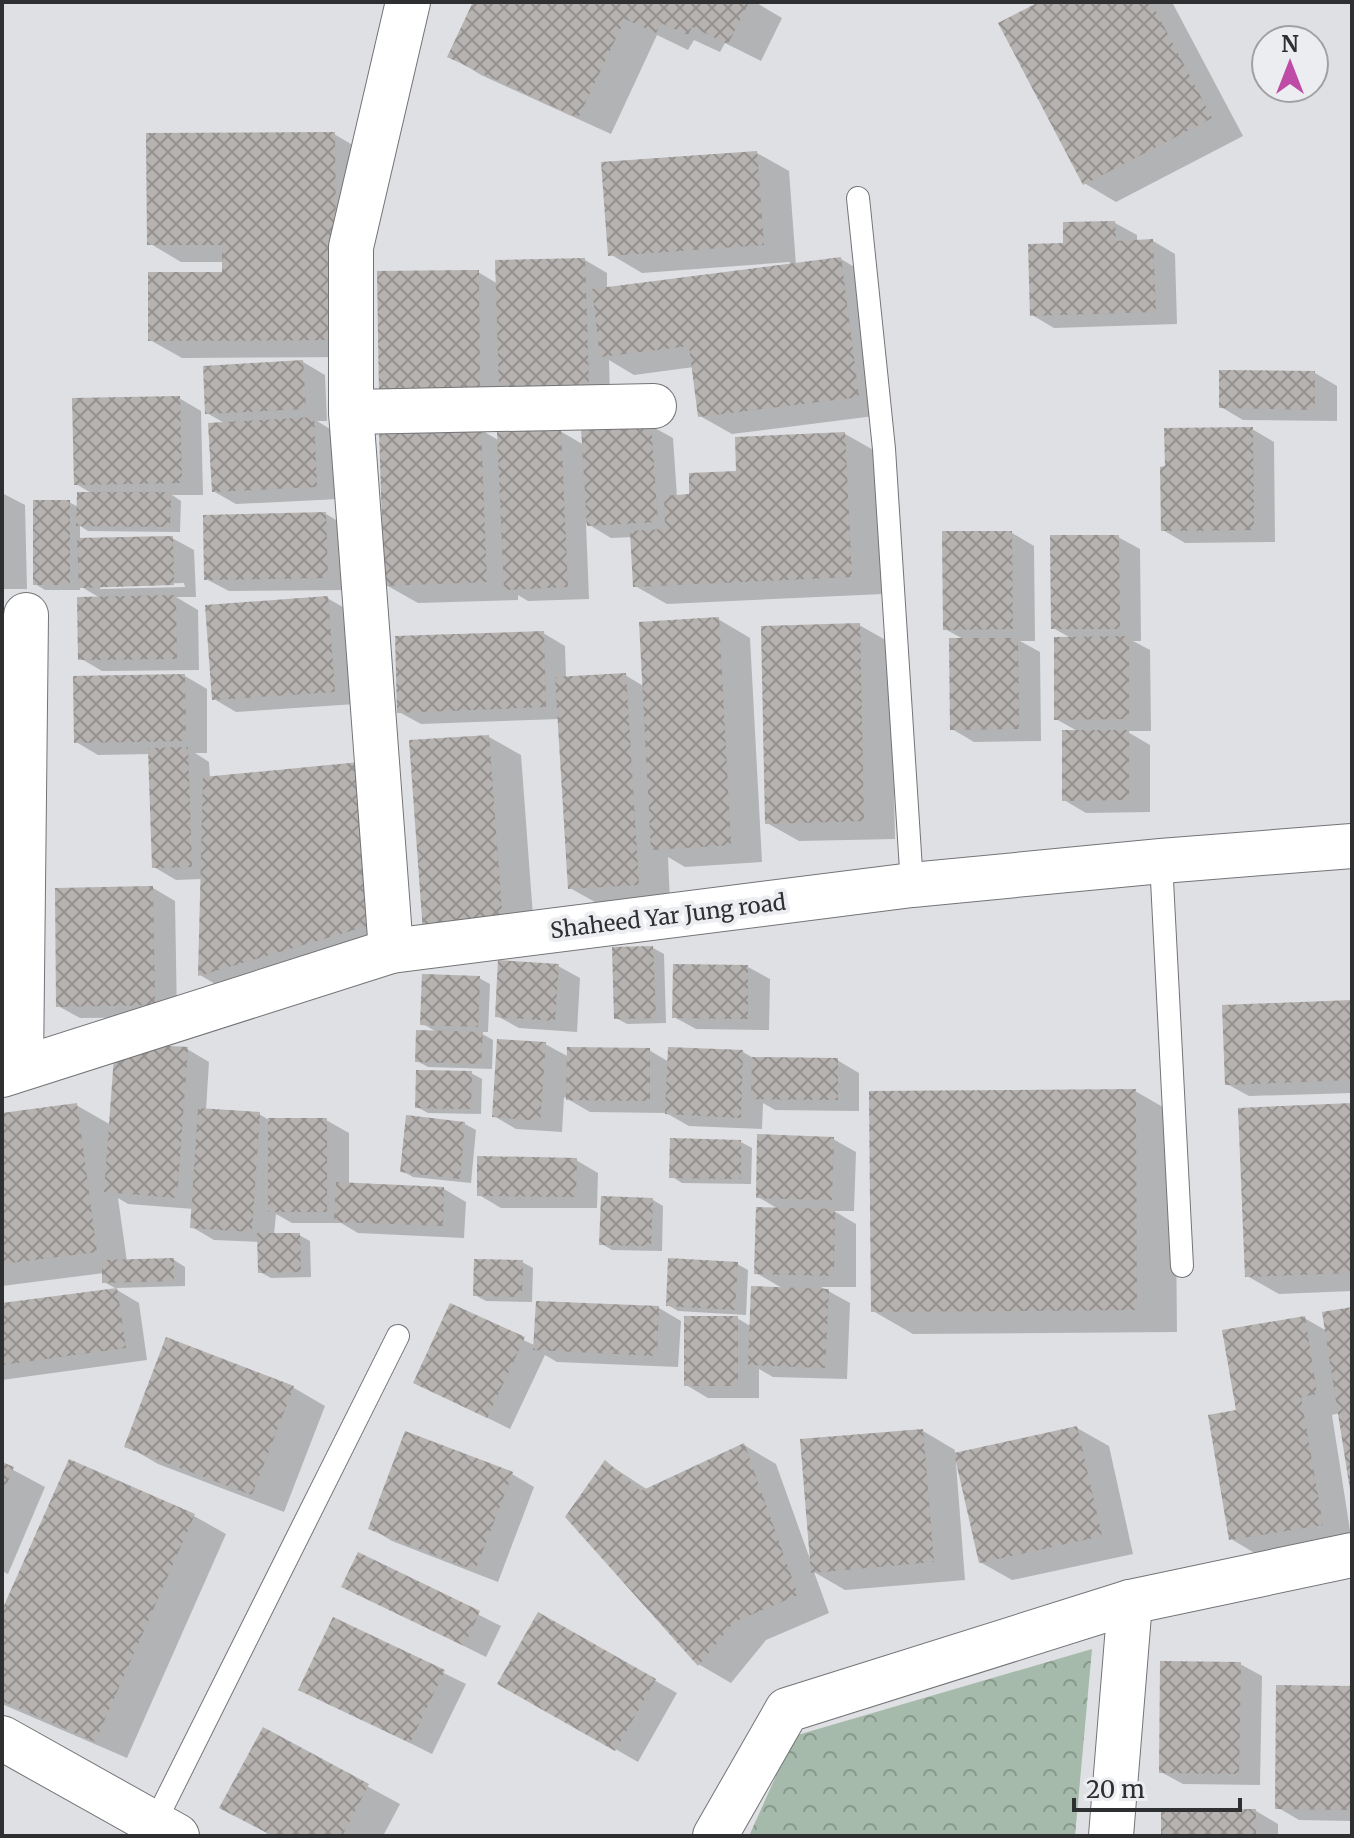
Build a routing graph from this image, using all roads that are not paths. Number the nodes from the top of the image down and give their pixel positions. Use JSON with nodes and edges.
{"nodes":[{"id":1,"x":408,"y":2,"type":"edge"},
{"id":2,"x":858,"y":198,"type":"dead end"},
{"id":3,"x":654,"y":406,"type":"dead end"},
{"id":4,"x":351,"y":412,"type":"junction"},
{"id":5,"x":26,"y":615,"type":"dead end"},
{"id":6,"x":1352,"y":846,"type":"edge"},
{"id":7,"x":1161,"y":861,"type":"junction"},
{"id":8,"x":912,"y":885,"type":"junction"},
{"id":9,"x":391,"y":951,"type":"junction"},
{"id":10,"x":12,"y":1071,"type":"edge"},
{"id":11,"x":1182,"y":1266,"type":"dead end"},
{"id":12,"x":398,"y":1336,"type":"dead end"},
{"id":13,"x":1352,"y":1555,"type":"edge"},
{"id":14,"x":1130,"y":1602,"type":"junction"},
{"id":15,"x":2,"y":1738,"type":"edge"},
{"id":16,"x":160,"y":1831,"type":"edge"},
{"id":17,"x":715,"y":1836,"type":"edge"},
{"id":18,"x":1111,"y":1836,"type":"edge"}],
"edges":[{"from":1,"to":4,"type":"street"},
{"from":2,"to":8,"type":"lane"},
{"from":3,"to":4,"type":"street"},
{"from":4,"to":9,"type":"street"},
{"from":5,"to":10,"type":"street"},
{"from":6,"to":7,"type":"street","name":"Shaheed Yar Jung road"},
{"from":7,"to":8,"type":"street","name":"Shaheed Yar Jung road"},
{"from":7,"to":11,"type":"lane"},
{"from":8,"to":9,"type":"street","name":"Shaheed Yar Jung road"},
{"from":9,"to":10,"type":"street","name":"Shaheed Yar Jung road"},
{"from":12,"to":16,"type":"lane"},
{"from":13,"to":14,"type":"street"},
{"from":14,"to":17,"type":"street"},
{"from":14,"to":18,"type":"street"},
{"from":15,"to":16,"type":"street"}]}
